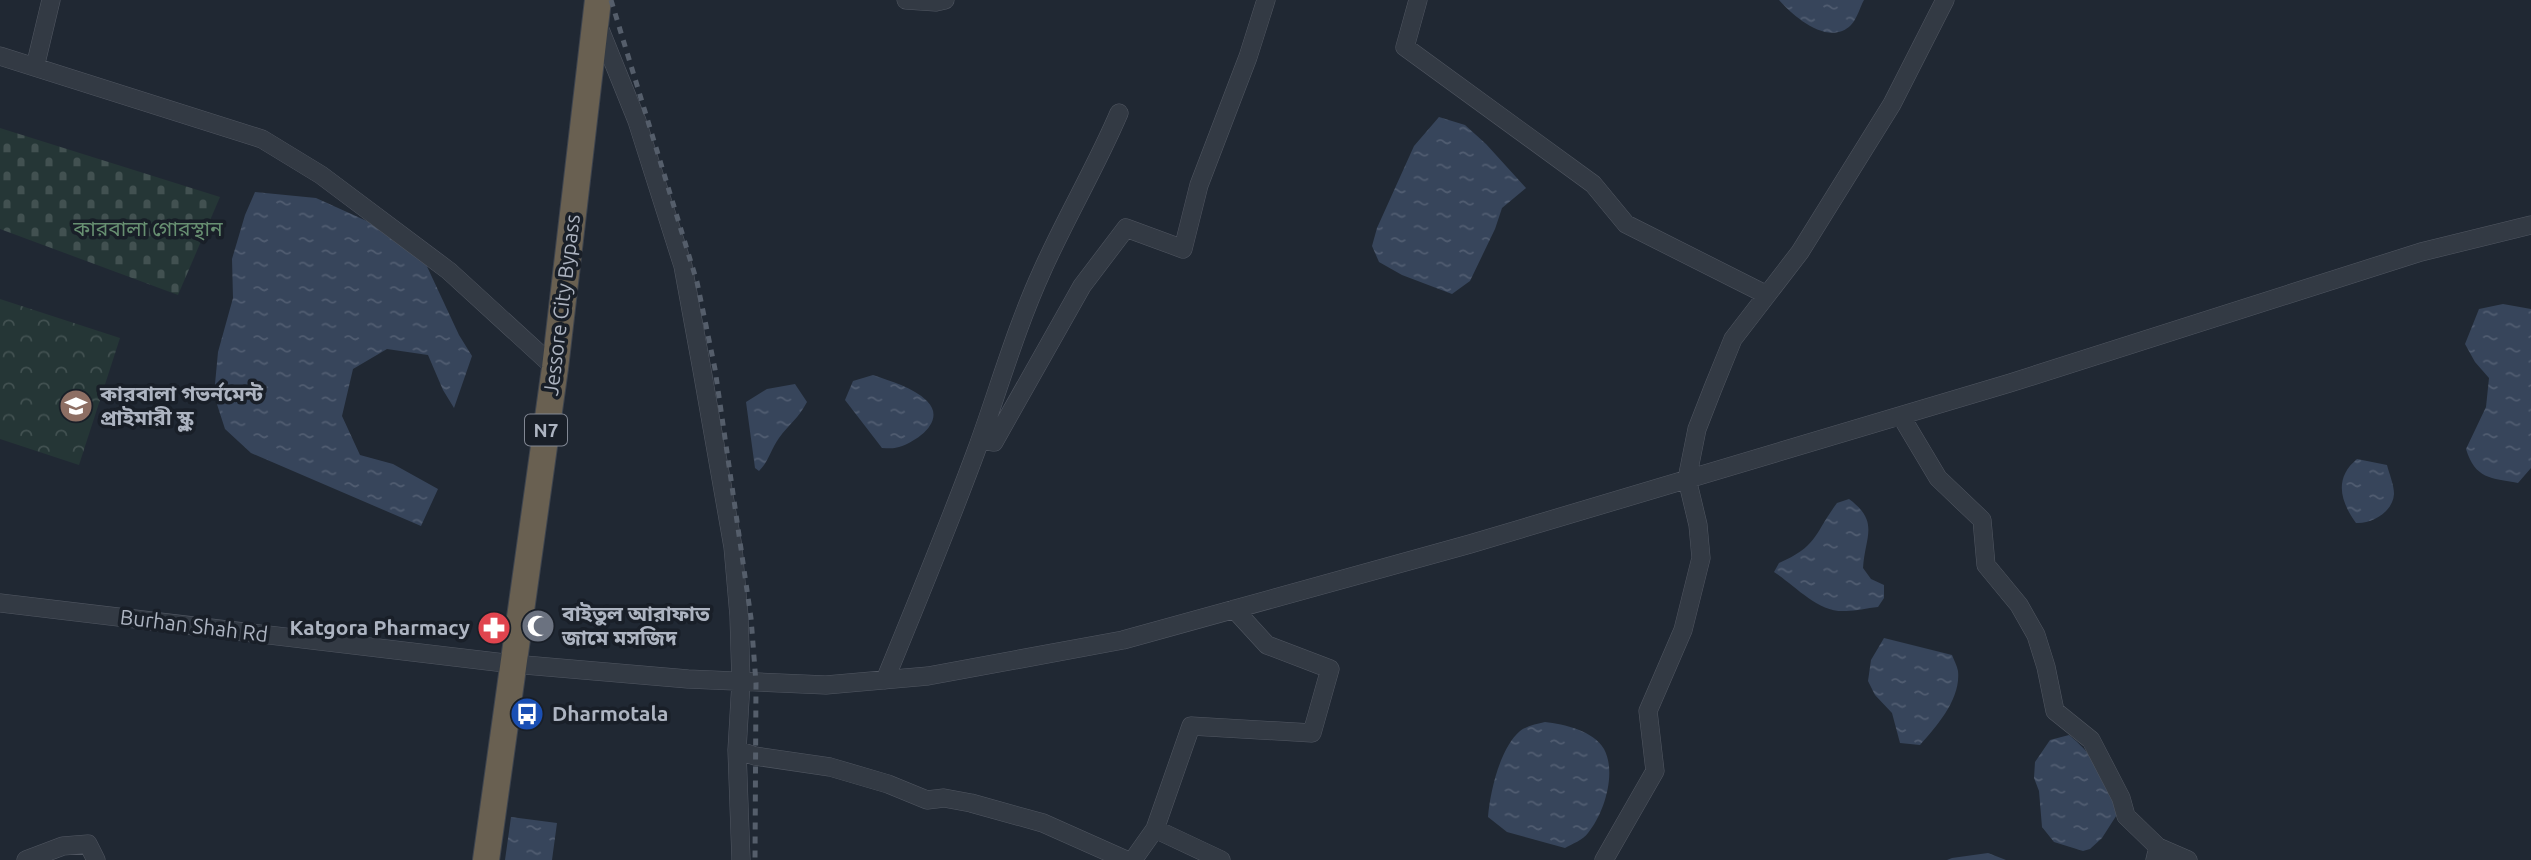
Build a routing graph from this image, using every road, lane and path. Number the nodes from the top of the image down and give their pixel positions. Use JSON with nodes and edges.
{"nodes":[{"id":1,"x":51,"y":0,"type":"edge"},
{"id":2,"x":906,"y":0,"type":"edge"},
{"id":3,"x":945,"y":0,"type":"edge"},
{"id":4,"x":1266,"y":0,"type":"edge"},
{"id":5,"x":1418,"y":0,"type":"edge"},
{"id":6,"x":1945,"y":0,"type":"edge"},
{"id":7,"x":597,"y":10,"type":"edge"},
{"id":8,"x":0,"y":56,"type":"edge"},
{"id":9,"x":35,"y":67,"type":"junction"},
{"id":10,"x":1119,"y":113,"type":"dead end"},
{"id":11,"x":2531,"y":225,"type":"edge"},
{"id":12,"x":1767,"y":295,"type":"junction"},
{"id":13,"x":555,"y":368,"type":"junction"},
{"id":14,"x":1901,"y":416,"type":"junction"},
{"id":15,"x":980,"y":440,"type":"junction"},
{"id":16,"x":1687,"y":479,"type":"junction"},
{"id":17,"x":0,"y":603,"type":"edge"},
{"id":18,"x":1234,"y":609,"type":"junction"},
{"id":19,"x":513,"y":664,"type":"junction"},
{"id":20,"x":885,"y":680,"type":"junction"},
{"id":21,"x":741,"y":682,"type":"junction"},
{"id":22,"x":737,"y":750,"type":"junction"},
{"id":23,"x":1155,"y":829,"type":"junction"},
{"id":24,"x":2157,"y":853,"type":"edge"},
{"id":25,"x":26,"y":860,"type":"edge"},
{"id":26,"x":96,"y":860,"type":"edge"},
{"id":27,"x":486,"y":860,"type":"edge"},
{"id":28,"x":741,"y":860,"type":"edge"},
{"id":29,"x":1126,"y":860,"type":"edge"},
{"id":30,"x":1133,"y":860,"type":"edge"},
{"id":31,"x":1221,"y":860,"type":"edge"},
{"id":32,"x":1604,"y":860,"type":"edge"},
{"id":33,"x":2188,"y":860,"type":"edge"}],
"edges":[{"from":1,"to":9,"type":"street"},
{"from":2,"to":3,"type":"street"},
{"from":4,"to":15,"type":"street"},
{"from":5,"to":12,"type":"street"},
{"from":6,"to":12,"type":"street"},
{"from":7,"to":13,"type":"highway","name":"Jessore City Bypass","number":"N7"},
{"from":7,"to":21,"type":"street"},
{"from":8,"to":9,"type":"street"},
{"from":9,"to":13,"type":"street"},
{"from":10,"to":15,"type":"street"},
{"from":11,"to":14,"type":"street","name":"Burhan Shah Rd"},
{"from":12,"to":16,"type":"street"},
{"from":13,"to":19,"type":"highway","name":"Jessore City Bypass","number":"N7"},
{"from":14,"to":16,"type":"street","name":"Burhan Shah Rd"},
{"from":14,"to":24,"type":"street"},
{"from":15,"to":20,"type":"street"},
{"from":16,"to":18,"type":"street","name":"Burhan Shah Rd"},
{"from":16,"to":32,"type":"street"},
{"from":17,"to":19,"type":"street","name":"Burhan Shah Rd"},
{"from":18,"to":20,"type":"street","name":"Burhan Shah Rd"},
{"from":18,"to":23,"type":"street"},
{"from":19,"to":21,"type":"street","name":"Burhan Shah Rd"},
{"from":19,"to":27,"type":"highway","name":"Jessore City Bypass","number":"N7"},
{"from":20,"to":21,"type":"street","name":"Burhan Shah Rd"},
{"from":21,"to":22,"type":"street"},
{"from":22,"to":28,"type":"street"},
{"from":22,"to":29,"type":"street"},
{"from":23,"to":30,"type":"street"},
{"from":23,"to":31,"type":"street"},
{"from":24,"to":33,"type":"street"},
{"from":25,"to":26,"type":"street"}]}
